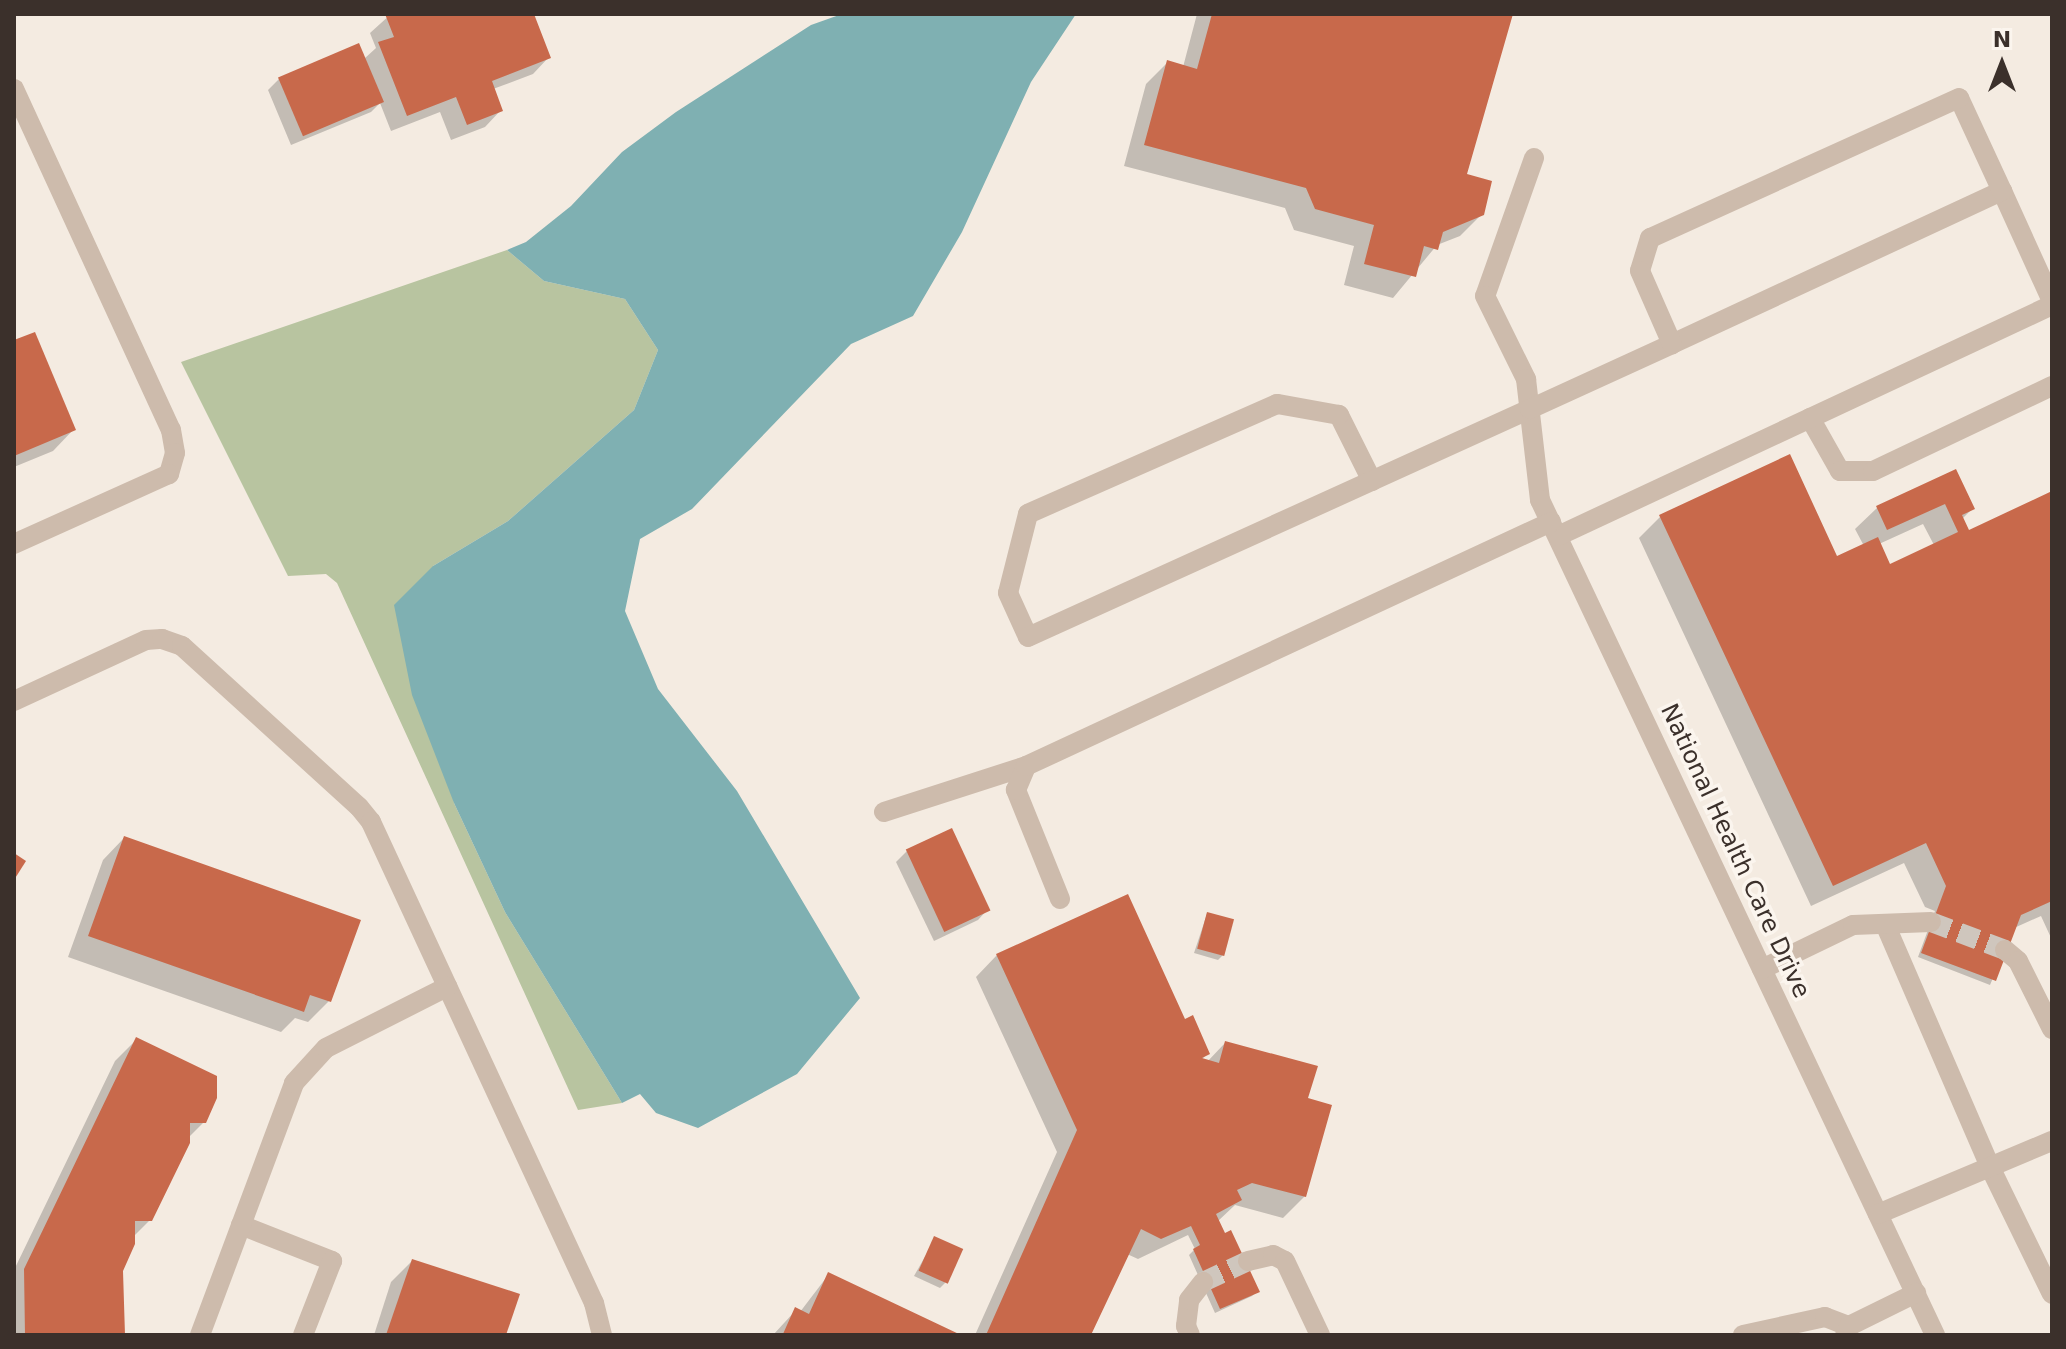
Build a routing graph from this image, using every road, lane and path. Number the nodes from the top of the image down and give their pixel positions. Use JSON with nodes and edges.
{"nodes":[{"id":1,"x":14,"y":89,"type":"edge"},
{"id":2,"x":1534,"y":158,"type":"dead end"},
{"id":3,"x":2002,"y":191,"type":"junction"},
{"id":4,"x":2052,"y":303,"type":"edge"},
{"id":5,"x":1672,"y":344,"type":"junction"},
{"id":6,"x":2052,"y":386,"type":"edge"},
{"id":7,"x":1530,"y":409,"type":"junction"},
{"id":8,"x":1810,"y":418,"type":"junction"},
{"id":9,"x":1372,"y":481,"type":"junction"},
{"id":10,"x":1554,"y":529,"type":"junction"},
{"id":11,"x":14,"y":544,"type":"edge"},
{"id":12,"x":14,"y":701,"type":"edge"},
{"id":13,"x":1026,"y":766,"type":"junction"},
{"id":14,"x":884,"y":812,"type":"dead end"},
{"id":15,"x":1060,"y":899,"type":"dead end"},
{"id":16,"x":1931,"y":922,"type":"tunnel mouth"},
{"id":17,"x":1885,"y":924,"type":"junction"},
{"id":18,"x":2005,"y":950,"type":"tunnel mouth"},
{"id":19,"x":1762,"y":969,"type":"junction"},
{"id":20,"x":447,"y":987,"type":"junction"},
{"id":21,"x":2052,"y":1029,"type":"edge"},
{"id":22,"x":2052,"y":1141,"type":"edge"},
{"id":23,"x":1990,"y":1167,"type":"junction"},
{"id":24,"x":1878,"y":1214,"type":"junction"},
{"id":25,"x":241,"y":1225,"type":"junction"},
{"id":26,"x":1248,"y":1261,"type":"tunnel mouth"},
{"id":27,"x":1203,"y":1282,"type":"tunnel mouth"},
{"id":28,"x":1916,"y":1293,"type":"junction"},
{"id":29,"x":2052,"y":1294,"type":"edge"},
{"id":30,"x":1847,"y":1330,"type":"edge"},
{"id":31,"x":200,"y":1335,"type":"edge"},
{"id":32,"x":303,"y":1335,"type":"edge"},
{"id":33,"x":602,"y":1335,"type":"edge"},
{"id":34,"x":1190,"y":1335,"type":"edge"},
{"id":35,"x":1320,"y":1335,"type":"edge"},
{"id":36,"x":1743,"y":1335,"type":"edge"},
{"id":37,"x":1935,"y":1335,"type":"edge"}],
"edges":[{"from":1,"to":11,"type":"street"},
{"from":2,"to":7,"type":"street","name":"National Health Care Drive"},
{"from":3,"to":4,"type":"street"},
{"from":3,"to":5,"type":"street"},
{"from":3,"to":5,"type":"street"},
{"from":4,"to":8,"type":"street"},
{"from":5,"to":7,"type":"street"},
{"from":6,"to":8,"type":"street"},
{"from":7,"to":9,"type":"street"},
{"from":7,"to":10,"type":"street","name":"National Health Care Drive"},
{"from":8,"to":10,"type":"street"},
{"from":9,"to":9,"type":"street"},
{"from":10,"to":13,"type":"street"},
{"from":10,"to":19,"type":"street","name":"National Health Care Drive"},
{"from":12,"to":20,"type":"street"},
{"from":13,"to":14,"type":"street"},
{"from":13,"to":15,"type":"street"},
{"from":16,"to":17,"type":"street"},
{"from":17,"to":19,"type":"street"},
{"from":17,"to":23,"type":"street"},
{"from":18,"to":21,"type":"street"},
{"from":19,"to":24,"type":"street","name":"National Health Care Drive"},
{"from":20,"to":25,"type":"street"},
{"from":20,"to":33,"type":"street"},
{"from":22,"to":23,"type":"street"},
{"from":23,"to":24,"type":"street"},
{"from":23,"to":29,"type":"street"},
{"from":24,"to":28,"type":"street","name":"National Health Care Drive"},
{"from":25,"to":31,"type":"street"},
{"from":25,"to":32,"type":"street"},
{"from":26,"to":35,"type":"street"},
{"from":27,"to":34,"type":"street"},
{"from":28,"to":30,"type":"street"},
{"from":28,"to":37,"type":"street","name":"National Health Care Drive"},
{"from":30,"to":36,"type":"street"}]}
